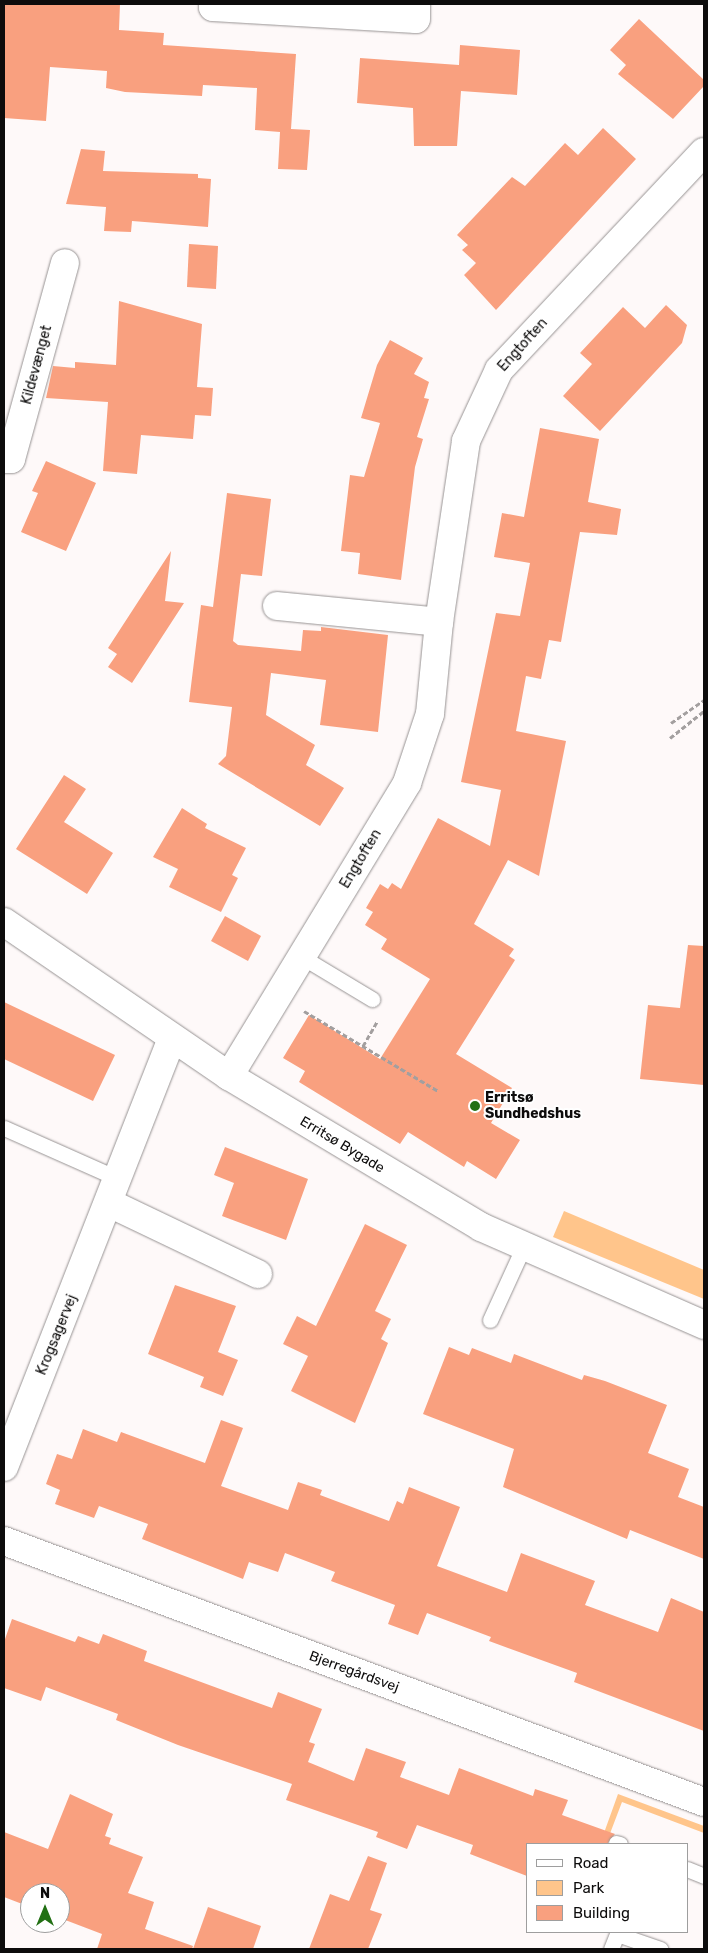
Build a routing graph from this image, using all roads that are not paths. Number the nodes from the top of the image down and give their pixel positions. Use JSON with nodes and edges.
{"nodes":[{"id":1,"x":213,"y":4,"type":"edge"},
{"id":2,"x":416,"y":4,"type":"edge"},
{"id":3,"x":704,"y":152,"type":"edge"},
{"id":4,"x":65,"y":263,"type":"dead end"},
{"id":5,"x":4,"y":459,"type":"edge"},
{"id":6,"x":277,"y":606,"type":"dead end"},
{"id":7,"x":439,"y":622,"type":"junction"},
{"id":8,"x":4,"y":922,"type":"edge"},
{"id":9,"x":302,"y":956,"type":"junction"},
{"id":10,"x":372,"y":998,"type":"dead end"},
{"id":11,"x":172,"y":1039,"type":"junction"},
{"id":12,"x":229,"y":1076,"type":"junction"},
{"id":13,"x":4,"y":1128,"type":"edge"},
{"id":14,"x":114,"y":1191,"type":"junction"},
{"id":15,"x":523,"y":1248,"type":"junction"},
{"id":16,"x":258,"y":1274,"type":"dead end"},
{"id":17,"x":490,"y":1320,"type":"dead end"},
{"id":18,"x":704,"y":1325,"type":"edge"},
{"id":19,"x":4,"y":1467,"type":"edge"},
{"id":20,"x":4,"y":1541,"type":"edge"},
{"id":21,"x":704,"y":1802,"type":"edge"},
{"id":22,"x":688,"y":1869,"type":"edge"},
{"id":23,"x":704,"y":1876,"type":"edge"},
{"id":24,"x":611,"y":1949,"type":"edge"},
{"id":25,"x":660,"y":1949,"type":"edge"}],
"edges":[{"from":1,"to":2,"type":"street"},
{"from":3,"to":7,"type":"street","name":"Engtoften"},
{"from":4,"to":5,"type":"street","name":"Kildevænget"},
{"from":6,"to":7,"type":"street"},
{"from":7,"to":9,"type":"street","name":"Engtoften"},
{"from":8,"to":11,"type":"street","name":"Erritsø Bygade"},
{"from":9,"to":10,"type":"lane"},
{"from":9,"to":12,"type":"street","name":"Engtoften"},
{"from":11,"to":12,"type":"street","name":"Erritsø Bygade"},
{"from":11,"to":14,"type":"street","name":"Krogsagervej"},
{"from":12,"to":15,"type":"street","name":"Erritsø Bygade"},
{"from":13,"to":14,"type":"lane"},
{"from":14,"to":16,"type":"street"},
{"from":14,"to":19,"type":"street","name":"Krogsagervej"},
{"from":15,"to":17,"type":"lane"},
{"from":15,"to":18,"type":"street","name":"Erritsø Bygade"},
{"from":20,"to":21,"type":"street","name":"Bjerregårdsvej"},
{"from":22,"to":23,"type":"lane"},
{"from":24,"to":25,"type":"lane"}]}
